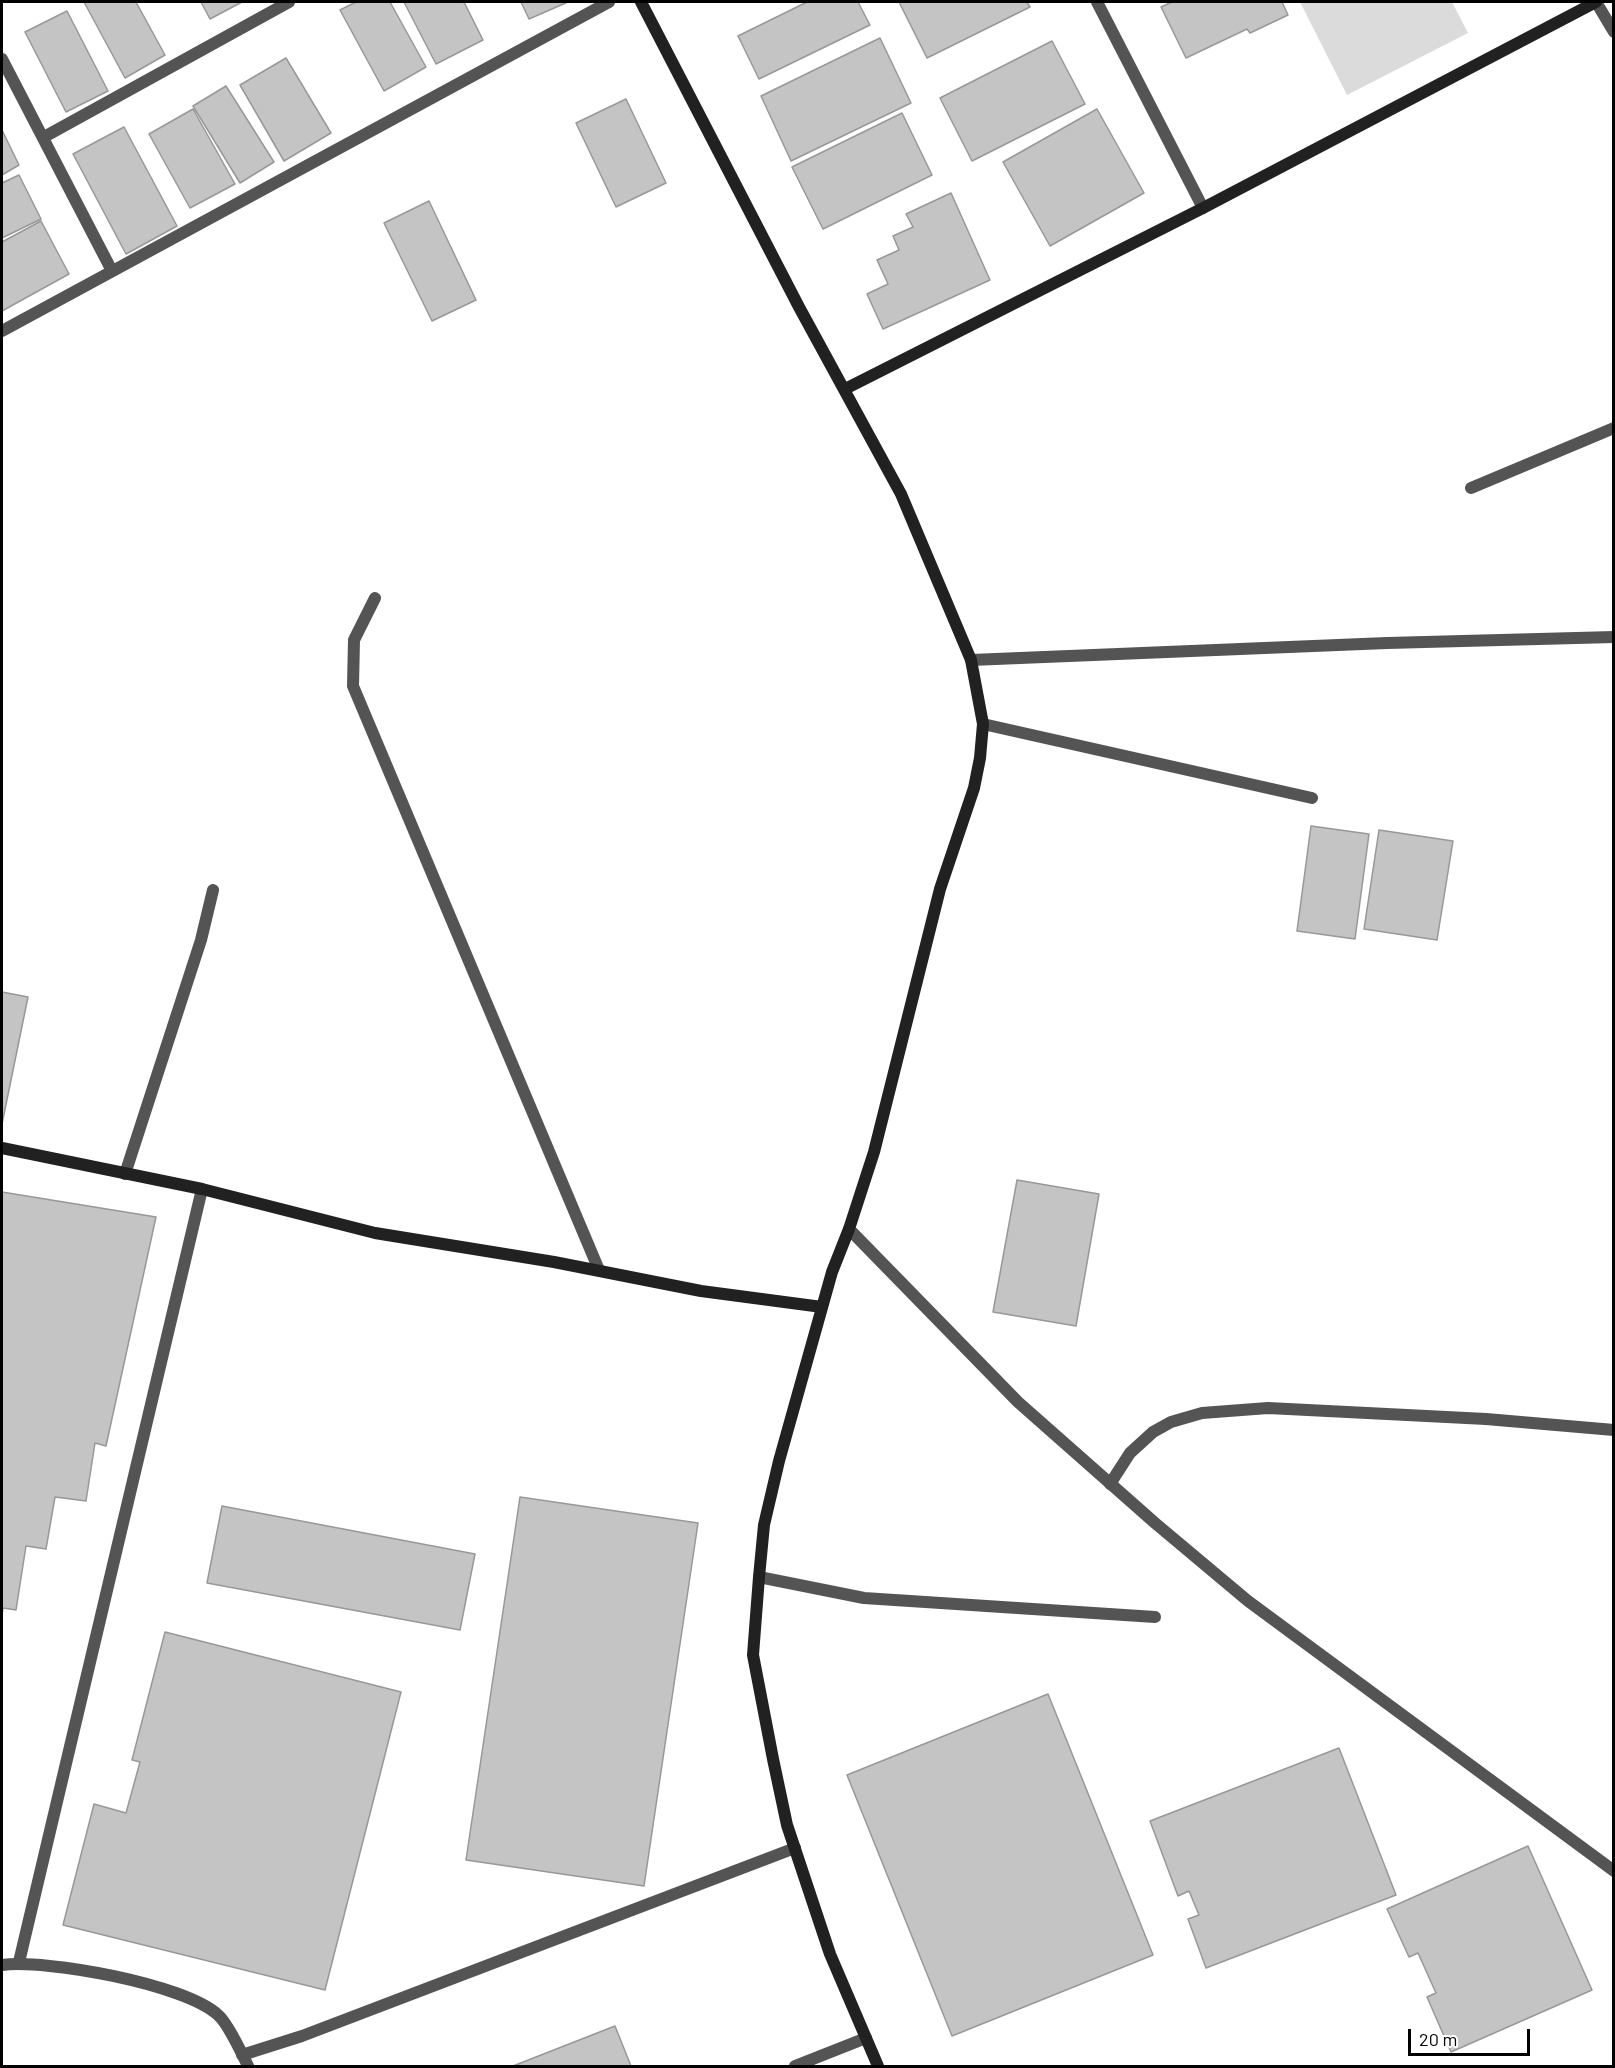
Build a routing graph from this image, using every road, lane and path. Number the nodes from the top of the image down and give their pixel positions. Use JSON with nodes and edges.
{"nodes":[{"id":1,"x":289,"y":2,"type":"edge"},
{"id":2,"x":609,"y":2,"type":"edge"},
{"id":3,"x":641,"y":2,"type":"edge"},
{"id":4,"x":1097,"y":2,"type":"edge"},
{"id":5,"x":1596,"y":2,"type":"edge"},
{"id":6,"x":1614,"y":33,"type":"edge"},
{"id":7,"x":2,"y":59,"type":"edge"},
{"id":8,"x":44,"y":137,"type":"junction"},
{"id":9,"x":1203,"y":208,"type":"junction"},
{"id":10,"x":112,"y":271,"type":"junction"},
{"id":11,"x":2,"y":331,"type":"edge"},
{"id":12,"x":845,"y":389,"type":"junction"},
{"id":13,"x":1614,"y":428,"type":"edge"},
{"id":14,"x":1471,"y":488,"type":"dead end"},
{"id":15,"x":375,"y":598,"type":"dead end"},
{"id":16,"x":1614,"y":637,"type":"edge"},
{"id":17,"x":971,"y":660,"type":"junction"},
{"id":18,"x":983,"y":724,"type":"junction"},
{"id":19,"x":1312,"y":798,"type":"dead end"},
{"id":20,"x":213,"y":890,"type":"dead end"},
{"id":21,"x":2,"y":1148,"type":"edge"},
{"id":22,"x":125,"y":1174,"type":"junction"},
{"id":23,"x":202,"y":1189,"type":"junction"},
{"id":24,"x":849,"y":1229,"type":"junction"},
{"id":25,"x":599,"y":1270,"type":"junction"},
{"id":26,"x":822,"y":1307,"type":"junction"},
{"id":27,"x":1614,"y":1430,"type":"edge"},
{"id":28,"x":1110,"y":1484,"type":"junction"},
{"id":29,"x":759,"y":1577,"type":"junction"},
{"id":30,"x":1155,"y":1617,"type":"dead end"},
{"id":31,"x":795,"y":1848,"type":"junction"},
{"id":32,"x":1614,"y":1871,"type":"edge"},
{"id":33,"x":18,"y":1962,"type":"junction"},
{"id":34,"x":2,"y":1965,"type":"edge"},
{"id":35,"x":866,"y":2038,"type":"junction"},
{"id":36,"x":245,"y":2061,"type":"edge"},
{"id":37,"x":795,"y":2067,"type":"edge"},
{"id":38,"x":878,"y":2067,"type":"edge"}],
"edges":[{"from":1,"to":8,"type":"street"},
{"from":2,"to":10,"type":"street"},
{"from":3,"to":12,"type":"street"},
{"from":4,"to":9,"type":"street"},
{"from":5,"to":6,"type":"street"},
{"from":5,"to":9,"type":"street"},
{"from":7,"to":8,"type":"street"},
{"from":8,"to":10,"type":"street"},
{"from":9,"to":12,"type":"street"},
{"from":10,"to":11,"type":"street"},
{"from":12,"to":17,"type":"street"},
{"from":13,"to":14,"type":"street"},
{"from":15,"to":25,"type":"street"},
{"from":16,"to":17,"type":"street"},
{"from":17,"to":18,"type":"street"},
{"from":18,"to":19,"type":"street"},
{"from":18,"to":24,"type":"street"},
{"from":20,"to":22,"type":"street"},
{"from":21,"to":22,"type":"street"},
{"from":22,"to":23,"type":"street"},
{"from":23,"to":25,"type":"street"},
{"from":23,"to":33,"type":"street"},
{"from":24,"to":26,"type":"street"},
{"from":24,"to":28,"type":"street"},
{"from":25,"to":26,"type":"street"},
{"from":26,"to":29,"type":"street"},
{"from":27,"to":28,"type":"street"},
{"from":28,"to":32,"type":"street"},
{"from":29,"to":30,"type":"street"},
{"from":29,"to":31,"type":"street"},
{"from":31,"to":35,"type":"street"},
{"from":31,"to":36,"type":"street"},
{"from":33,"to":34,"type":"street"},
{"from":33,"to":36,"type":"street"},
{"from":35,"to":37,"type":"street"},
{"from":35,"to":38,"type":"street"}]}
